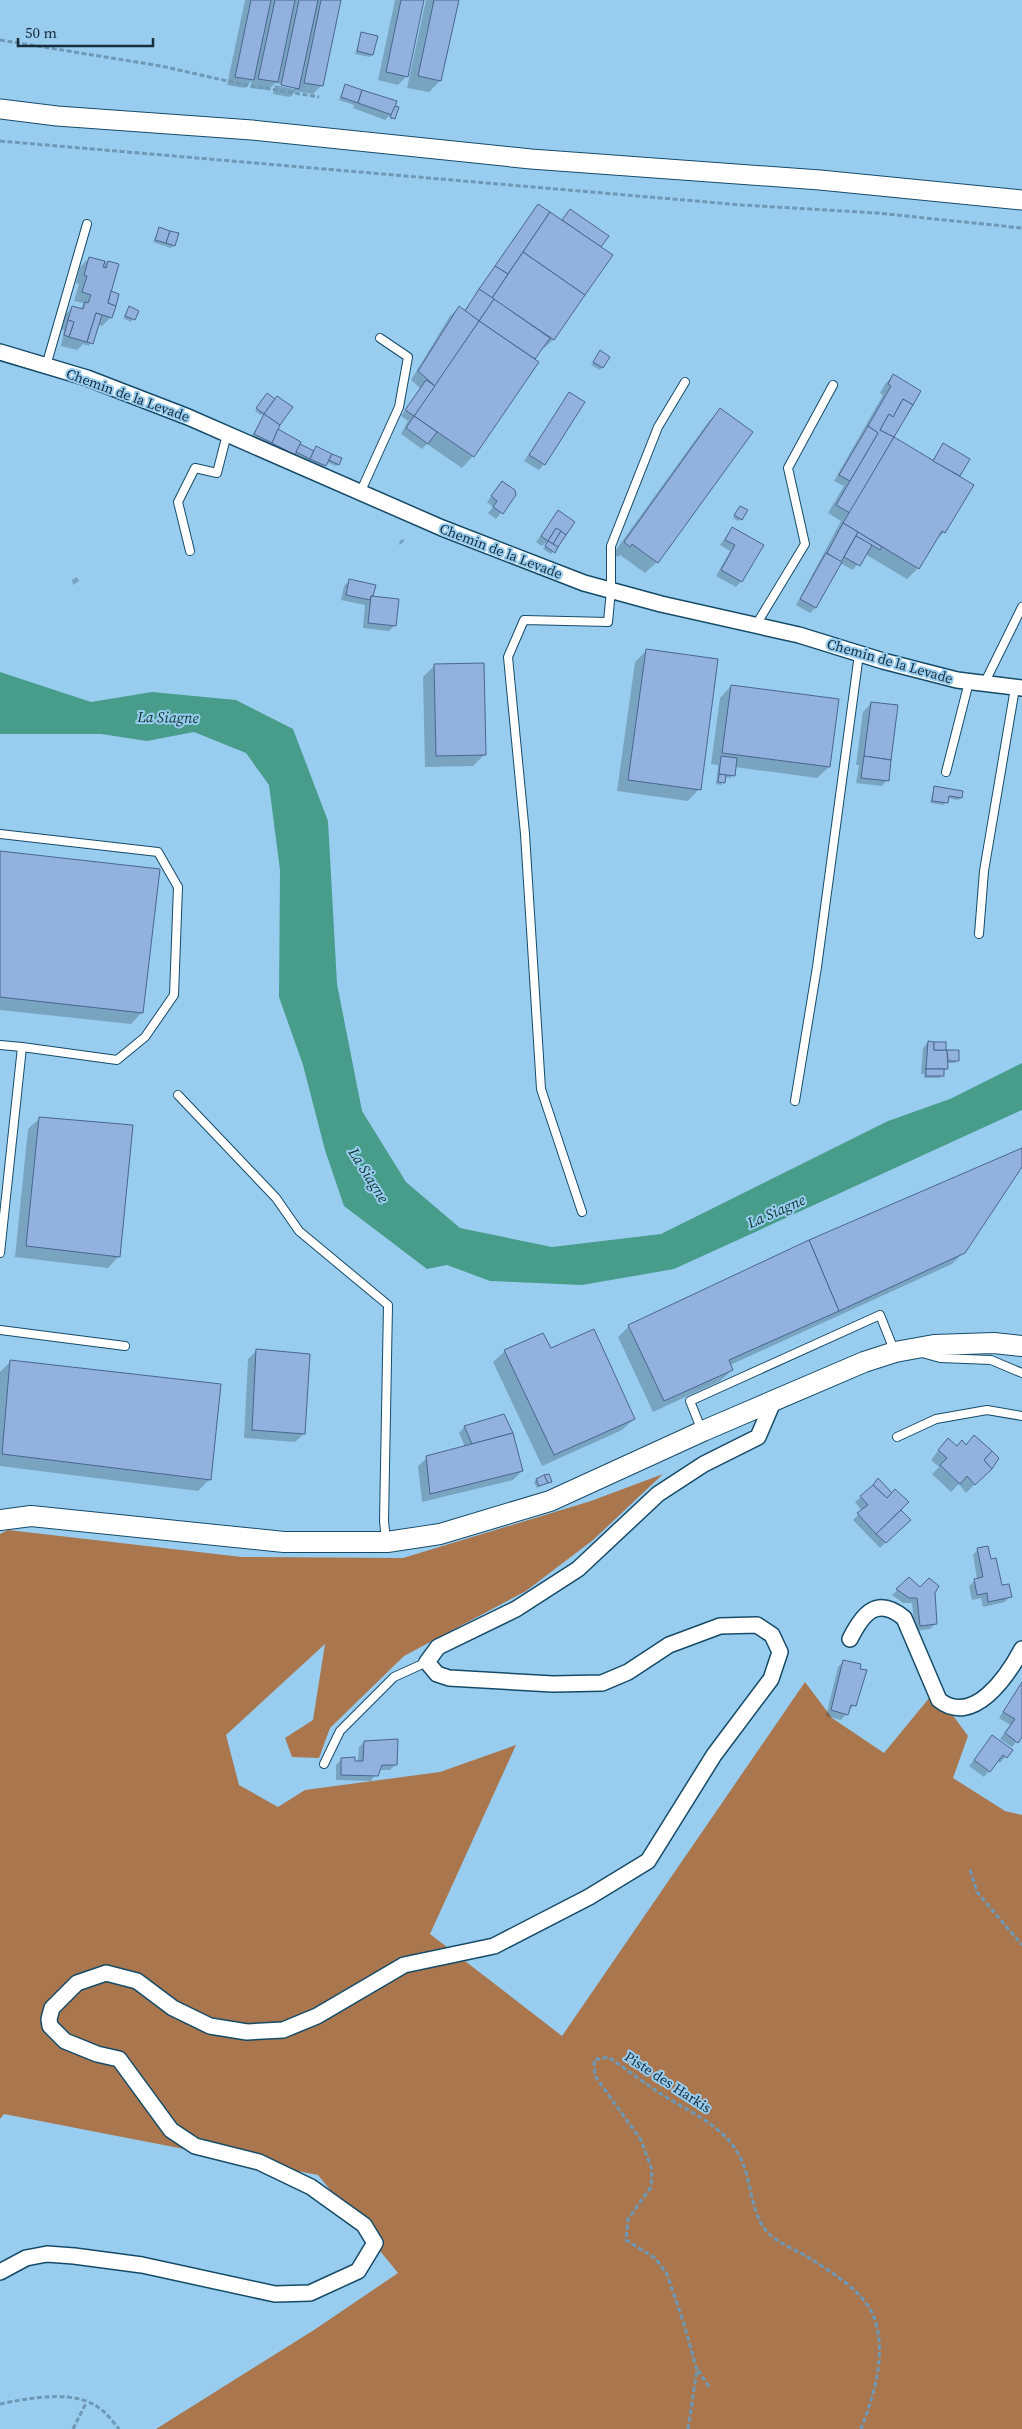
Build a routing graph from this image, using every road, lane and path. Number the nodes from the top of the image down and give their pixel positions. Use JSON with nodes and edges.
{"nodes":[{"id":1,"x":0,"y":40,"type":"edge"},
{"id":2,"x":319,"y":98,"type":"dead end"},
{"id":3,"x":0,"y":109,"type":"edge"},
{"id":4,"x":0,"y":141,"type":"edge"},
{"id":5,"x":1022,"y":200,"type":"edge"},
{"id":6,"x":87,"y":224,"type":"dead end"},
{"id":7,"x":1022,"y":228,"type":"edge"},
{"id":8,"x":380,"y":338,"type":"dead end"},
{"id":9,"x":0,"y":352,"type":"edge"},
{"id":10,"x":46,"y":366,"type":"junction"},
{"id":11,"x":685,"y":382,"type":"dead end"},
{"id":12,"x":833,"y":385,"type":"dead end"},
{"id":13,"x":227,"y":434,"type":"junction"},
{"id":14,"x":360,"y":493,"type":"junction"},
{"id":15,"x":190,"y":551,"type":"dead end"},
{"id":16,"x":611,"y":590,"type":"junction"},
{"id":17,"x":1022,"y":606,"type":"edge"},
{"id":18,"x":756,"y":625,"type":"junction"},
{"id":19,"x":859,"y":654,"type":"junction"},
{"id":20,"x":977,"y":683,"type":"junction"},
{"id":21,"x":1019,"y":688,"type":"edge"},
{"id":22,"x":946,"y":772,"type":"dead end"},
{"id":23,"x":0,"y":834,"type":"edge"},
{"id":24,"x":979,"y":934,"type":"dead end"},
{"id":25,"x":0,"y":1045,"type":"edge"},
{"id":26,"x":22,"y":1047,"type":"junction"},
{"id":27,"x":178,"y":1095,"type":"dead end"},
{"id":28,"x":794,"y":1100,"type":"dead end"},
{"id":29,"x":582,"y":1212,"type":"dead end"},
{"id":30,"x":0,"y":1253,"type":"edge"},
{"id":31,"x":0,"y":1330,"type":"edge"},
{"id":32,"x":124,"y":1346,"type":"dead end"},
{"id":33,"x":1022,"y":1346,"type":"edge"},
{"id":34,"x":903,"y":1351,"type":"junction"},
{"id":35,"x":1022,"y":1373,"type":"edge"},
{"id":36,"x":773,"y":1402,"type":"junction"},
{"id":37,"x":1022,"y":1416,"type":"edge"},
{"id":38,"x":703,"y":1431,"type":"junction"},
{"id":39,"x":897,"y":1437,"type":"dead end"},
{"id":40,"x":1,"y":1517,"type":"edge"},
{"id":41,"x":387,"y":1542,"type":"junction"},
{"id":42,"x":850,"y":1639,"type":"dead end"},
{"id":43,"x":1022,"y":1650,"type":"edge"},
{"id":44,"x":427,"y":1662,"type":"junction"},
{"id":45,"x":324,"y":1764,"type":"dead end"},
{"id":46,"x":970,"y":1870,"type":"dead end"},
{"id":47,"x":1022,"y":1946,"type":"edge"},
{"id":48,"x":0,"y":2272,"type":"edge"},
{"id":49,"x":697,"y":2370,"type":"junction"},
{"id":50,"x":709,"y":2387,"type":"dead end"},
{"id":51,"x":86,"y":2403,"type":"junction"},
{"id":52,"x":0,"y":2404,"type":"edge"},
{"id":53,"x":73,"y":2429,"type":"edge"},
{"id":54,"x":119,"y":2429,"type":"edge"},
{"id":55,"x":688,"y":2429,"type":"edge"},
{"id":56,"x":861,"y":2429,"type":"edge"}],
"edges":[{"from":1,"to":2,"type":"path"},
{"from":3,"to":5,"type":"street"},
{"from":4,"to":7,"type":"path"},
{"from":6,"to":10,"type":"lane"},
{"from":8,"to":14,"type":"lane"},
{"from":9,"to":10,"type":"street","name":"Chemin de la Levade"},
{"from":10,"to":13,"type":"street","name":"Chemin de la Levade"},
{"from":11,"to":16,"type":"lane"},
{"from":12,"to":18,"type":"lane"},
{"from":13,"to":14,"type":"street","name":"Chemin de la Levade"},
{"from":13,"to":15,"type":"lane"},
{"from":14,"to":16,"type":"street","name":"Chemin de la Levade"},
{"from":16,"to":18,"type":"street","name":"Chemin de la Levade"},
{"from":16,"to":29,"type":"lane"},
{"from":17,"to":20,"type":"lane"},
{"from":18,"to":19,"type":"street","name":"Chemin de la Levade"},
{"from":19,"to":20,"type":"street","name":"Chemin de la Levade"},
{"from":19,"to":28,"type":"lane"},
{"from":20,"to":21,"type":"street","name":"Chemin de la Levade"},
{"from":20,"to":22,"type":"lane"},
{"from":21,"to":24,"type":"lane"},
{"from":23,"to":26,"type":"lane"},
{"from":25,"to":26,"type":"lane"},
{"from":26,"to":30,"type":"lane"},
{"from":27,"to":41,"type":"lane"},
{"from":31,"to":32,"type":"lane"},
{"from":33,"to":34,"type":"main road"},
{"from":34,"to":35,"type":"lane"},
{"from":34,"to":36,"type":"main road"},
{"from":34,"to":38,"type":"lane"},
{"from":36,"to":38,"type":"main road"},
{"from":36,"to":44,"type":"street"},
{"from":37,"to":39,"type":"lane"},
{"from":38,"to":41,"type":"main road"},
{"from":40,"to":41,"type":"main road"},
{"from":42,"to":43,"type":"street"},
{"from":44,"to":45,"type":"lane"},
{"from":44,"to":48,"type":"street"},
{"from":46,"to":47,"type":"path"},
{"from":49,"to":50,"type":"path"},
{"from":49,"to":55,"type":"path","name":"Piste des Harkis"},
{"from":49,"to":56,"type":"path","name":"Piste des Harkis"},
{"from":51,"to":52,"type":"path"},
{"from":51,"to":53,"type":"path"},
{"from":51,"to":54,"type":"path"}]}
